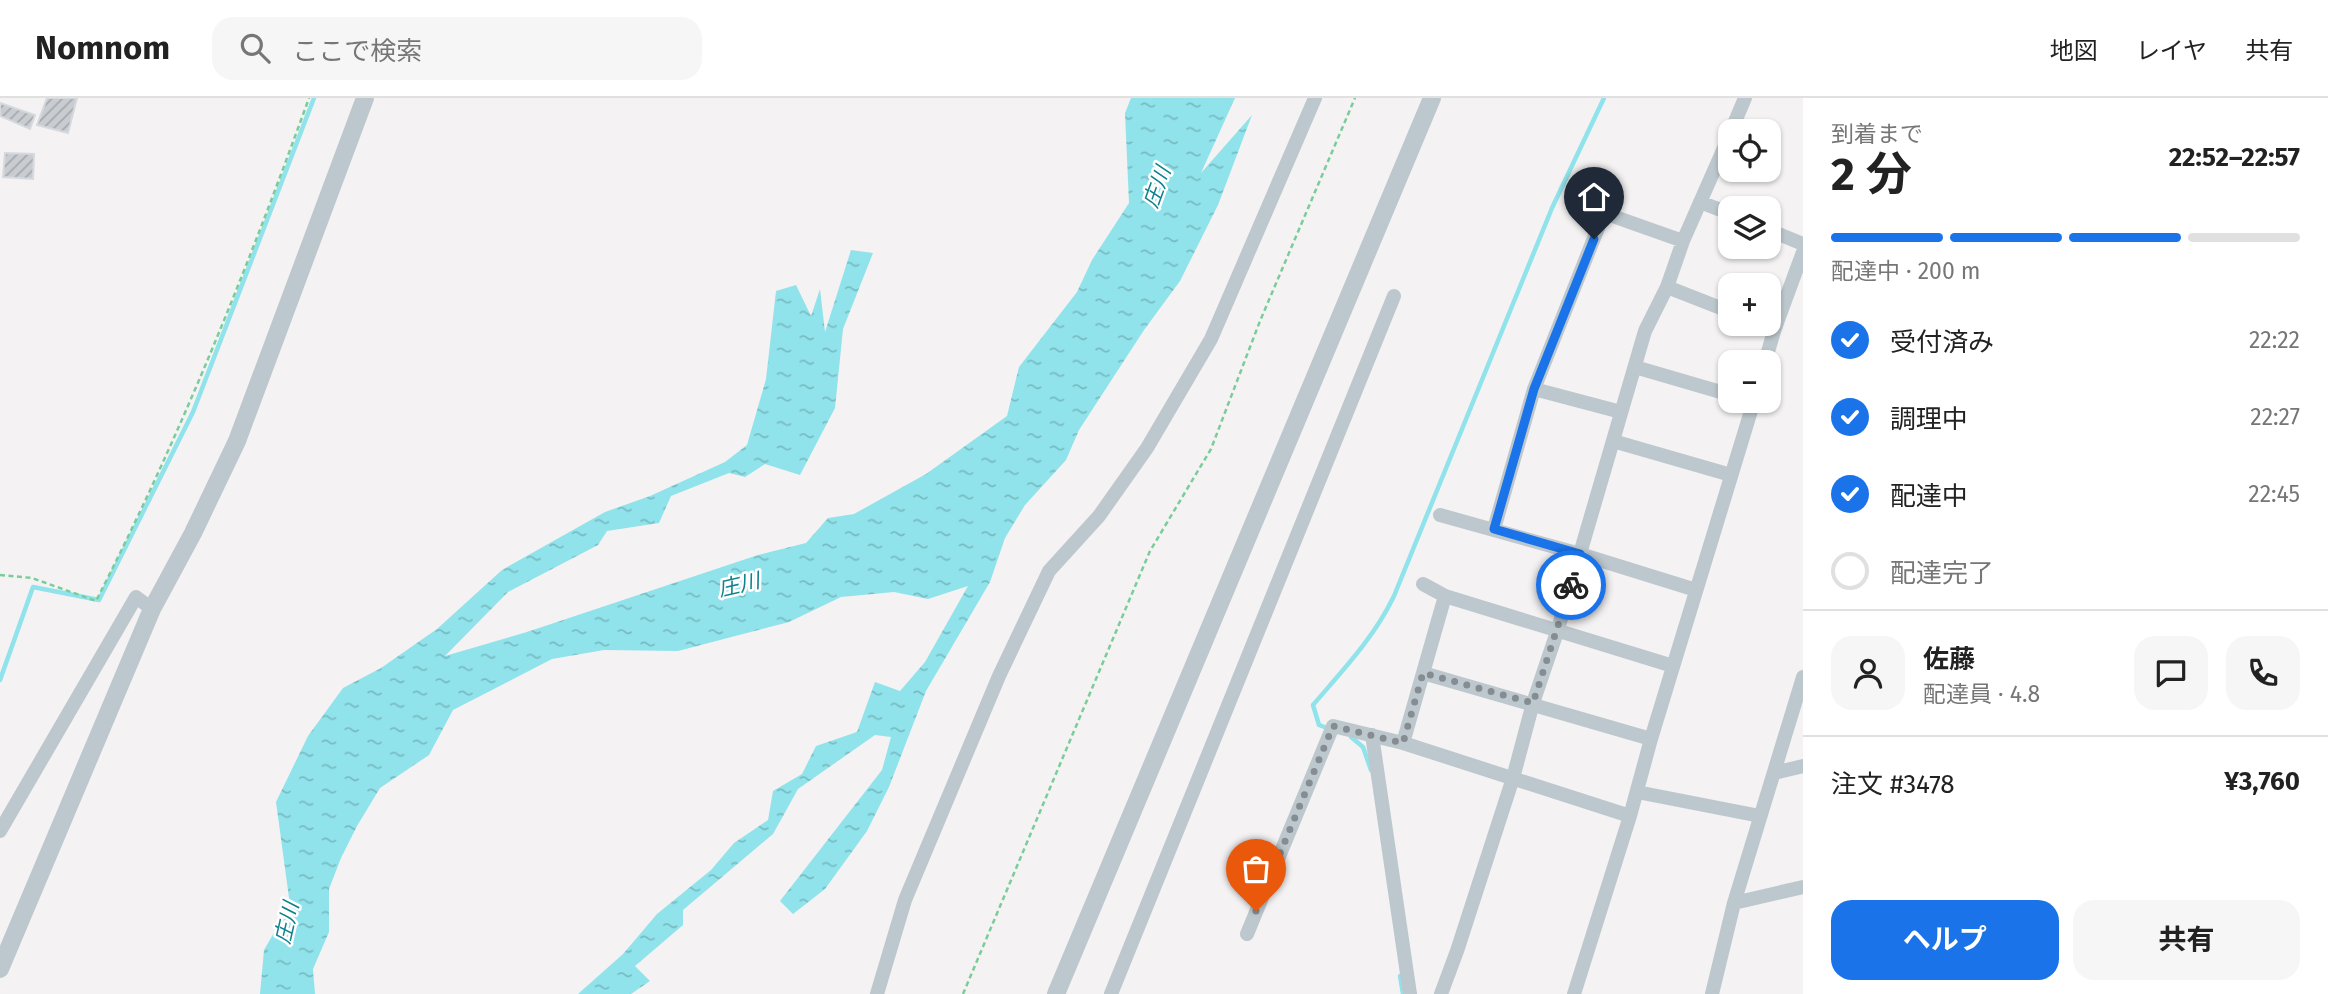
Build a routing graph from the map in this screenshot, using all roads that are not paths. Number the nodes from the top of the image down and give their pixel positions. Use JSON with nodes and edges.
{"nodes":[{"id":1,"x":365,"y":98,"type":"edge"},
{"id":2,"x":1315,"y":98,"type":"edge"},
{"id":3,"x":1432,"y":98,"type":"edge"},
{"id":4,"x":1745,"y":98,"type":"edge"},
{"id":5,"x":1736,"y":119,"type":"edge"},
{"id":6,"x":1718,"y":161,"type":"edge"},
{"id":7,"x":1700,"y":202,"type":"junction"},
{"id":8,"x":1718,"y":209,"type":"edge"},
{"id":9,"x":1781,"y":235,"type":"edge"},
{"id":10,"x":1683,"y":241,"type":"junction"},
{"id":11,"x":1803,"y":244,"type":"edge"},
{"id":12,"x":1803,"y":252,"type":"edge"},
{"id":13,"x":1667,"y":287,"type":"junction"},
{"id":14,"x":1394,"y":296,"type":"dead end"},
{"id":15,"x":1781,"y":300,"type":"edge"},
{"id":16,"x":1718,"y":307,"type":"edge"},
{"id":17,"x":1635,"y":368,"type":"junction"},
{"id":18,"x":1534,"y":389,"type":"junction"},
{"id":19,"x":1718,"y":392,"type":"edge"},
{"id":20,"x":1622,"y":412,"type":"junction"},
{"id":21,"x":1749,"y":413,"type":"edge"},
{"id":22,"x":1613,"y":441,"type":"junction"},
{"id":23,"x":1731,"y":475,"type":"junction"},
{"id":24,"x":1440,"y":515,"type":"dead end"},
{"id":25,"x":1494,"y":529,"type":"junction"},
{"id":26,"x":1580,"y":554,"type":"junction"},
{"id":27,"x":1423,"y":584,"type":"dead end"},
{"id":28,"x":1696,"y":590,"type":"junction"},
{"id":29,"x":1445,"y":596,"type":"junction"},
{"id":30,"x":152,"y":609,"type":"junction"},
{"id":31,"x":1558,"y":629,"type":"junction"},
{"id":32,"x":1673,"y":666,"type":"junction"},
{"id":33,"x":1423,"y":673,"type":"junction"},
{"id":34,"x":1803,"y":677,"type":"edge"},
{"id":35,"x":1533,"y":703,"type":"junction"},
{"id":36,"x":1372,"y":735,"type":"junction"},
{"id":37,"x":1650,"y":739,"type":"junction"},
{"id":38,"x":1403,"y":743,"type":"junction"},
{"id":39,"x":1803,"y":766,"type":"edge"},
{"id":40,"x":1774,"y":773,"type":"junction"},
{"id":41,"x":1513,"y":778,"type":"junction"},
{"id":42,"x":1637,"y":792,"type":"junction"},
{"id":43,"x":1630,"y":816,"type":"junction"},
{"id":44,"x":1760,"y":816,"type":"junction"},
{"id":45,"x":0,"y":831,"type":"edge"},
{"id":46,"x":1803,"y":887,"type":"edge"},
{"id":47,"x":1734,"y":903,"type":"junction"},
{"id":48,"x":1247,"y":934,"type":"dead end"},
{"id":49,"x":0,"y":969,"type":"edge"},
{"id":50,"x":877,"y":994,"type":"edge"},
{"id":51,"x":1056,"y":994,"type":"edge"},
{"id":52,"x":1111,"y":994,"type":"edge"},
{"id":53,"x":1410,"y":994,"type":"edge"},
{"id":54,"x":1441,"y":994,"type":"edge"},
{"id":55,"x":1574,"y":994,"type":"edge"},
{"id":56,"x":1712,"y":994,"type":"edge"}],
"edges":[{"from":1,"to":30,"type":"street"},
{"from":2,"to":50,"type":"street"},
{"from":3,"to":51,"type":"street"},
{"from":4,"to":5,"type":"street"},
{"from":6,"to":7,"type":"street"},
{"from":7,"to":8,"type":"street"},
{"from":7,"to":10,"type":"street"},
{"from":9,"to":11,"type":"street"},
{"from":10,"to":13,"type":"street"},
{"from":10,"to":18,"type":"street"},
{"from":12,"to":15,"type":"street"},
{"from":13,"to":16,"type":"street"},
{"from":13,"to":17,"type":"street"},
{"from":14,"to":52,"type":"street"},
{"from":17,"to":19,"type":"street"},
{"from":17,"to":20,"type":"street"},
{"from":18,"to":20,"type":"street"},
{"from":18,"to":25,"type":"street"},
{"from":20,"to":22,"type":"street"},
{"from":21,"to":23,"type":"street"},
{"from":22,"to":23,"type":"street"},
{"from":22,"to":26,"type":"street"},
{"from":23,"to":28,"type":"street"},
{"from":24,"to":25,"type":"street"},
{"from":25,"to":26,"type":"street"},
{"from":26,"to":28,"type":"street"},
{"from":26,"to":31,"type":"street"},
{"from":27,"to":29,"type":"street"},
{"from":28,"to":32,"type":"street"},
{"from":29,"to":31,"type":"street"},
{"from":29,"to":33,"type":"street"},
{"from":30,"to":45,"type":"street"},
{"from":30,"to":49,"type":"street"},
{"from":31,"to":32,"type":"street"},
{"from":31,"to":35,"type":"street"},
{"from":32,"to":37,"type":"street"},
{"from":33,"to":35,"type":"street"},
{"from":33,"to":38,"type":"street"},
{"from":34,"to":40,"type":"street"},
{"from":35,"to":37,"type":"street"},
{"from":35,"to":41,"type":"street"},
{"from":36,"to":38,"type":"street"},
{"from":36,"to":48,"type":"street"},
{"from":36,"to":53,"type":"street"},
{"from":37,"to":42,"type":"street"},
{"from":38,"to":41,"type":"street"},
{"from":39,"to":40,"type":"street"},
{"from":40,"to":44,"type":"street"},
{"from":41,"to":43,"type":"street"},
{"from":41,"to":54,"type":"street"},
{"from":42,"to":43,"type":"street"},
{"from":42,"to":44,"type":"street"},
{"from":43,"to":55,"type":"street"},
{"from":44,"to":47,"type":"street"},
{"from":46,"to":47,"type":"street"},
{"from":47,"to":56,"type":"street"}]}
